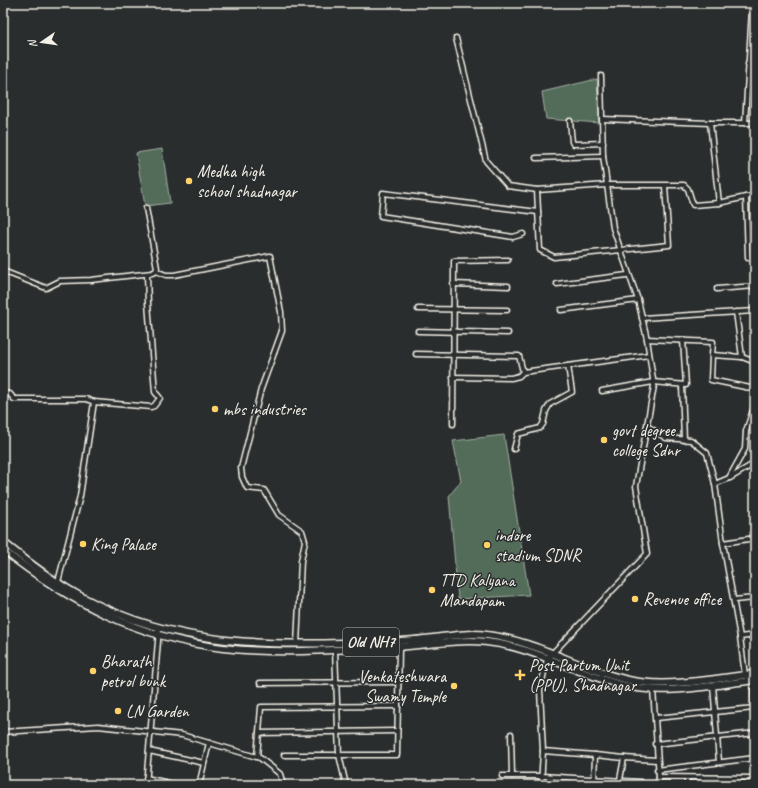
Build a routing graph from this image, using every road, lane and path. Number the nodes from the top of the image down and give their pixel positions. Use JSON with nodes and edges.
{"nodes":[{"id":1,"x":755,"y":8,"type":"edge"},
{"id":2,"x":456,"y":38,"type":"dead end"},
{"id":3,"x":748,"y":64,"type":"junction"},
{"id":4,"x":755,"y":64,"type":"edge"},
{"id":5,"x":601,"y":76,"type":"dead end"},
{"id":6,"x":602,"y":119,"type":"junction"},
{"id":7,"x":570,"y":121,"type":"dead end"},
{"id":8,"x":710,"y":123,"type":"junction"},
{"id":9,"x":745,"y":123,"type":"junction"},
{"id":10,"x":755,"y":123,"type":"edge"},
{"id":11,"x":603,"y":143,"type":"junction"},
{"id":12,"x":603,"y":156,"type":"junction"},
{"id":13,"x":536,"y":158,"type":"dead end"},
{"id":14,"x":607,"y":185,"type":"junction"},
{"id":15,"x":665,"y":186,"type":"junction"},
{"id":16,"x":537,"y":190,"type":"junction"},
{"id":17,"x":755,"y":196,"type":"edge"},
{"id":18,"x":746,"y":197,"type":"junction"},
{"id":19,"x":719,"y":203,"type":"junction"},
{"id":20,"x":146,"y":208,"type":"dead end"},
{"id":21,"x":538,"y":212,"type":"junction"},
{"id":22,"x":523,"y":234,"type":"dead end"},
{"id":23,"x":620,"y":251,"type":"junction"},
{"id":24,"x":755,"y":257,"type":"edge"},
{"id":25,"x":508,"y":260,"type":"dead end"},
{"id":26,"x":3,"y":271,"type":"edge"},
{"id":27,"x":156,"y":271,"type":"junction"},
{"id":28,"x":147,"y":274,"type":"junction"},
{"id":29,"x":628,"y":275,"type":"junction"},
{"id":30,"x":454,"y":284,"type":"junction"},
{"id":31,"x":557,"y":284,"type":"dead end"},
{"id":32,"x":508,"y":286,"type":"dead end"},
{"id":33,"x":755,"y":286,"type":"edge"},
{"id":34,"x":717,"y":289,"type":"dead end"},
{"id":35,"x":638,"y":300,"type":"junction"},
{"id":36,"x":418,"y":309,"type":"dead end"},
{"id":37,"x":453,"y":309,"type":"junction"},
{"id":38,"x":507,"y":310,"type":"dead end"},
{"id":39,"x":561,"y":310,"type":"dead end"},
{"id":40,"x":755,"y":311,"type":"edge"},
{"id":41,"x":736,"y":312,"type":"junction"},
{"id":42,"x":642,"y":318,"type":"junction"},
{"id":43,"x":418,"y":331,"type":"dead end"},
{"id":44,"x":453,"y":331,"type":"junction"},
{"id":45,"x":508,"y":333,"type":"dead end"},
{"id":46,"x":647,"y":339,"type":"junction"},
{"id":47,"x":683,"y":340,"type":"junction"},
{"id":48,"x":416,"y":354,"type":"dead end"},
{"id":49,"x":453,"y":354,"type":"junction"},
{"id":50,"x":649,"y":355,"type":"junction"},
{"id":51,"x":712,"y":355,"type":"junction"},
{"id":52,"x":742,"y":357,"type":"junction"},
{"id":53,"x":755,"y":362,"type":"edge"},
{"id":54,"x":568,"y":366,"type":"junction"},
{"id":55,"x":524,"y":372,"type":"junction"},
{"id":56,"x":453,"y":377,"type":"junction"},
{"id":57,"x":653,"y":382,"type":"junction"},
{"id":58,"x":682,"y":384,"type":"junction"},
{"id":59,"x":755,"y":389,"type":"edge"},
{"id":60,"x":602,"y":391,"type":"dead end"},
{"id":61,"x":3,"y":393,"type":"edge"},
{"id":62,"x":94,"y":402,"type":"junction"},
{"id":63,"x":755,"y":404,"type":"edge"},
{"id":64,"x":453,"y":424,"type":"dead end"},
{"id":65,"x":647,"y":426,"type":"junction"},
{"id":66,"x":684,"y":440,"type":"junction"},
{"id":67,"x":514,"y":448,"type":"dead end"},
{"id":68,"x":754,"y":464,"type":"edge"},
{"id":69,"x":730,"y":478,"type":"junction"},
{"id":70,"x":755,"y":482,"type":"edge"},
{"id":71,"x":715,"y":484,"type":"junction"},
{"id":72,"x":755,"y":538,"type":"edge"},
{"id":73,"x":3,"y":542,"type":"edge"},
{"id":74,"x":723,"y":543,"type":"junction"},
{"id":75,"x":3,"y":551,"type":"edge"},
{"id":76,"x":58,"y":582,"type":"junction"},
{"id":77,"x":755,"y":598,"type":"edge"},
{"id":78,"x":734,"y":600,"type":"junction"},
{"id":79,"x":159,"y":632,"type":"junction"},
{"id":80,"x":755,"y":635,"type":"edge"},
{"id":81,"x":740,"y":637,"type":"junction"},
{"id":82,"x":298,"y":644,"type":"junction"},
{"id":83,"x":399,"y":648,"type":"junction"},
{"id":84,"x":336,"y":650,"type":"junction"},
{"id":85,"x":551,"y":652,"type":"junction"},
{"id":86,"x":547,"y":659,"type":"junction"},
{"id":87,"x":755,"y":674,"type":"edge"},
{"id":88,"x":745,"y":675,"type":"junction"},
{"id":89,"x":754,"y":680,"type":"edge"},
{"id":90,"x":336,"y":682,"type":"junction"},
{"id":91,"x":399,"y":682,"type":"junction"},
{"id":92,"x":260,"y":683,"type":"dead end"},
{"id":93,"x":713,"y":685,"type":"junction"},
{"id":94,"x":653,"y":689,"type":"junction"},
{"id":95,"x":398,"y":706,"type":"junction"},
{"id":96,"x":337,"y":707,"type":"junction"},
{"id":97,"x":754,"y":708,"type":"junction"},
{"id":98,"x":715,"y":711,"type":"junction"},
{"id":99,"x":656,"y":718,"type":"junction"},
{"id":100,"x":755,"y":721,"type":"edge"},
{"id":101,"x":151,"y":731,"type":"junction"},
{"id":102,"x":397,"y":731,"type":"junction"},
{"id":103,"x":3,"y":732,"type":"edge"},
{"id":104,"x":339,"y":732,"type":"junction"},
{"id":105,"x":259,"y":733,"type":"junction"},
{"id":106,"x":755,"y":733,"type":"edge"},
{"id":107,"x":511,"y":734,"type":"dead end"},
{"id":108,"x":716,"y":738,"type":"junction"},
{"id":109,"x":209,"y":743,"type":"junction"},
{"id":110,"x":656,"y":744,"type":"junction"},
{"id":111,"x":149,"y":751,"type":"junction"},
{"id":112,"x":543,"y":751,"type":"junction"},
{"id":113,"x":284,"y":755,"type":"dead end"},
{"id":114,"x":339,"y":755,"type":"junction"},
{"id":115,"x":595,"y":755,"type":"junction"},
{"id":116,"x":257,"y":757,"type":"junction"},
{"id":117,"x":624,"y":758,"type":"junction"},
{"id":118,"x":755,"y":758,"type":"edge"},
{"id":119,"x":657,"y":760,"type":"junction"},
{"id":120,"x":719,"y":762,"type":"junction"},
{"id":121,"x":204,"y":763,"type":"junction"},
{"id":122,"x":657,"y":770,"type":"junction"},
{"id":123,"x":502,"y":776,"type":"dead end"},
{"id":124,"x":512,"y":776,"type":"junction"},
{"id":125,"x":542,"y":776,"type":"junction"},
{"id":126,"x":659,"y":777,"type":"junction"},
{"id":127,"x":702,"y":777,"type":"junction"},
{"id":128,"x":146,"y":778,"type":"junction"},
{"id":129,"x":687,"y":778,"type":"junction"},
{"id":130,"x":718,"y":778,"type":"junction"},
{"id":131,"x":734,"y":778,"type":"junction"},
{"id":132,"x":749,"y":778,"type":"junction"},
{"id":133,"x":755,"y":778,"type":"edge"},
{"id":134,"x":594,"y":780,"type":"junction"},
{"id":135,"x":640,"y":782,"type":"dead end"},
{"id":136,"x":619,"y":783,"type":"edge"},
{"id":137,"x":146,"y":785,"type":"edge"},
{"id":138,"x":178,"y":785,"type":"edge"},
{"id":139,"x":199,"y":785,"type":"edge"},
{"id":140,"x":283,"y":785,"type":"edge"},
{"id":141,"x":346,"y":785,"type":"edge"},
{"id":142,"x":541,"y":785,"type":"edge"},
{"id":143,"x":594,"y":785,"type":"edge"},
{"id":144,"x":657,"y":785,"type":"edge"},
{"id":145,"x":688,"y":785,"type":"edge"},
{"id":146,"x":702,"y":785,"type":"edge"},
{"id":147,"x":718,"y":785,"type":"edge"},
{"id":148,"x":733,"y":785,"type":"edge"},
{"id":149,"x":749,"y":785,"type":"edge"}],
"edges":[{"from":1,"to":3,"type":"street"},
{"from":2,"to":16,"type":"street"},
{"from":3,"to":4,"type":"street"},
{"from":3,"to":9,"type":"street"},
{"from":5,"to":6,"type":"street"},
{"from":6,"to":8,"type":"street"},
{"from":6,"to":11,"type":"street"},
{"from":7,"to":11,"type":"street"},
{"from":8,"to":9,"type":"street"},
{"from":8,"to":19,"type":"street"},
{"from":9,"to":10,"type":"street"},
{"from":11,"to":12,"type":"street"},
{"from":12,"to":13,"type":"street"},
{"from":12,"to":14,"type":"street"},
{"from":14,"to":15,"type":"street"},
{"from":14,"to":16,"type":"street"},
{"from":14,"to":23,"type":"street"},
{"from":15,"to":19,"type":"street"},
{"from":15,"to":23,"type":"street"},
{"from":16,"to":21,"type":"street"},
{"from":17,"to":18,"type":"street"},
{"from":18,"to":19,"type":"street"},
{"from":18,"to":24,"type":"street"},
{"from":20,"to":27,"type":"street"},
{"from":21,"to":22,"type":"street"},
{"from":21,"to":23,"type":"street"},
{"from":23,"to":29,"type":"street"},
{"from":25,"to":30,"type":"street"},
{"from":26,"to":28,"type":"street"},
{"from":27,"to":28,"type":"street"},
{"from":27,"to":82,"type":"street"},
{"from":28,"to":62,"type":"street"},
{"from":29,"to":31,"type":"street"},
{"from":29,"to":35,"type":"street"},
{"from":30,"to":32,"type":"street"},
{"from":30,"to":37,"type":"street"},
{"from":33,"to":34,"type":"street"},
{"from":35,"to":39,"type":"street"},
{"from":35,"to":42,"type":"street"},
{"from":36,"to":37,"type":"street"},
{"from":37,"to":38,"type":"street"},
{"from":37,"to":44,"type":"street"},
{"from":40,"to":41,"type":"street"},
{"from":41,"to":42,"type":"street"},
{"from":41,"to":52,"type":"street"},
{"from":42,"to":46,"type":"street"},
{"from":43,"to":44,"type":"street"},
{"from":44,"to":45,"type":"street"},
{"from":44,"to":49,"type":"street"},
{"from":46,"to":47,"type":"street"},
{"from":46,"to":50,"type":"street"},
{"from":47,"to":51,"type":"street"},
{"from":47,"to":58,"type":"street"},
{"from":48,"to":49,"type":"street"},
{"from":49,"to":55,"type":"street"},
{"from":49,"to":56,"type":"street"},
{"from":50,"to":54,"type":"street"},
{"from":50,"to":57,"type":"street"},
{"from":51,"to":52,"type":"street"},
{"from":51,"to":59,"type":"street"},
{"from":52,"to":53,"type":"street"},
{"from":54,"to":55,"type":"street"},
{"from":54,"to":67,"type":"street"},
{"from":55,"to":56,"type":"street"},
{"from":56,"to":64,"type":"street"},
{"from":57,"to":58,"type":"street"},
{"from":57,"to":60,"type":"street"},
{"from":57,"to":65,"type":"street"},
{"from":58,"to":66,"type":"street"},
{"from":61,"to":62,"type":"street"},
{"from":62,"to":76,"type":"street"},
{"from":63,"to":69,"type":"street"},
{"from":65,"to":66,"type":"street"},
{"from":65,"to":85,"type":"street"},
{"from":66,"to":71,"type":"street"},
{"from":68,"to":69,"type":"street"},
{"from":68,"to":70,"type":"street"},
{"from":69,"to":71,"type":"street"},
{"from":71,"to":74,"type":"street"},
{"from":72,"to":74,"type":"street"},
{"from":73,"to":76,"type":"main road","number":"Old NH7"},
{"from":74,"to":78,"type":"street"},
{"from":75,"to":79,"type":"main road","number":"Old NH7"},
{"from":76,"to":79,"type":"main road","number":"Old NH7"},
{"from":77,"to":78,"type":"street"},
{"from":78,"to":81,"type":"street"},
{"from":79,"to":82,"type":"main road","number":"Old NH7"},
{"from":79,"to":84,"type":"main road","number":"Old NH7"},
{"from":79,"to":101,"type":"street"},
{"from":80,"to":81,"type":"street"},
{"from":81,"to":88,"type":"street"},
{"from":82,"to":85,"type":"main road","number":"Old NH7"},
{"from":83,"to":84,"type":"main road","number":"Old NH7"},
{"from":83,"to":86,"type":"main road","number":"Old NH7"},
{"from":83,"to":91,"type":"street"},
{"from":84,"to":90,"type":"street"},
{"from":85,"to":86,"type":"street"},
{"from":85,"to":88,"type":"main road","number":"Old NH7"},
{"from":86,"to":94,"type":"main road","number":"Old NH7"},
{"from":86,"to":112,"type":"street"},
{"from":87,"to":88,"type":"main road","number":"Old NH7"},
{"from":89,"to":93,"type":"main road","number":"Old NH7"},
{"from":89,"to":97,"type":"street"},
{"from":90,"to":91,"type":"street"},
{"from":90,"to":92,"type":"street"},
{"from":90,"to":96,"type":"street"},
{"from":91,"to":95,"type":"street"},
{"from":93,"to":94,"type":"main road","number":"Old NH7"},
{"from":93,"to":98,"type":"street"},
{"from":94,"to":99,"type":"street"},
{"from":95,"to":96,"type":"street"},
{"from":95,"to":102,"type":"street"},
{"from":96,"to":104,"type":"street"},
{"from":96,"to":105,"type":"street"},
{"from":97,"to":98,"type":"street"},
{"from":97,"to":100,"type":"street"},
{"from":98,"to":99,"type":"street"},
{"from":98,"to":108,"type":"street"},
{"from":99,"to":110,"type":"street"},
{"from":101,"to":103,"type":"street"},
{"from":101,"to":109,"type":"street"},
{"from":101,"to":111,"type":"street"},
{"from":102,"to":104,"type":"street"},
{"from":102,"to":114,"type":"street"},
{"from":104,"to":105,"type":"street"},
{"from":104,"to":114,"type":"street"},
{"from":105,"to":116,"type":"street"},
{"from":106,"to":108,"type":"street"},
{"from":107,"to":124,"type":"street"},
{"from":108,"to":110,"type":"street"},
{"from":108,"to":120,"type":"street"},
{"from":109,"to":116,"type":"street"},
{"from":109,"to":121,"type":"street"},
{"from":110,"to":119,"type":"street"},
{"from":111,"to":121,"type":"street"},
{"from":111,"to":128,"type":"street"},
{"from":112,"to":115,"type":"street"},
{"from":112,"to":125,"type":"street"},
{"from":113,"to":114,"type":"street"},
{"from":114,"to":141,"type":"street"},
{"from":115,"to":117,"type":"street"},
{"from":115,"to":134,"type":"street"},
{"from":116,"to":140,"type":"street"},
{"from":117,"to":119,"type":"street"},
{"from":117,"to":136,"type":"street"},
{"from":118,"to":120,"type":"street"},
{"from":119,"to":122,"type":"street"},
{"from":120,"to":122,"type":"street"},
{"from":121,"to":139,"type":"street"},
{"from":122,"to":126,"type":"street"},
{"from":123,"to":124,"type":"street"},
{"from":124,"to":125,"type":"street"},
{"from":125,"to":134,"type":"street"},
{"from":125,"to":142,"type":"street"},
{"from":126,"to":129,"type":"street"},
{"from":126,"to":144,"type":"street"},
{"from":127,"to":129,"type":"street"},
{"from":127,"to":130,"type":"street"},
{"from":127,"to":146,"type":"street"},
{"from":128,"to":137,"type":"street"},
{"from":128,"to":138,"type":"street"},
{"from":129,"to":145,"type":"street"},
{"from":130,"to":131,"type":"street"},
{"from":130,"to":147,"type":"street"},
{"from":131,"to":132,"type":"street"},
{"from":131,"to":148,"type":"street"},
{"from":132,"to":133,"type":"street"},
{"from":132,"to":149,"type":"street"},
{"from":134,"to":136,"type":"street"},
{"from":134,"to":143,"type":"street"},
{"from":135,"to":136,"type":"street"}]}
